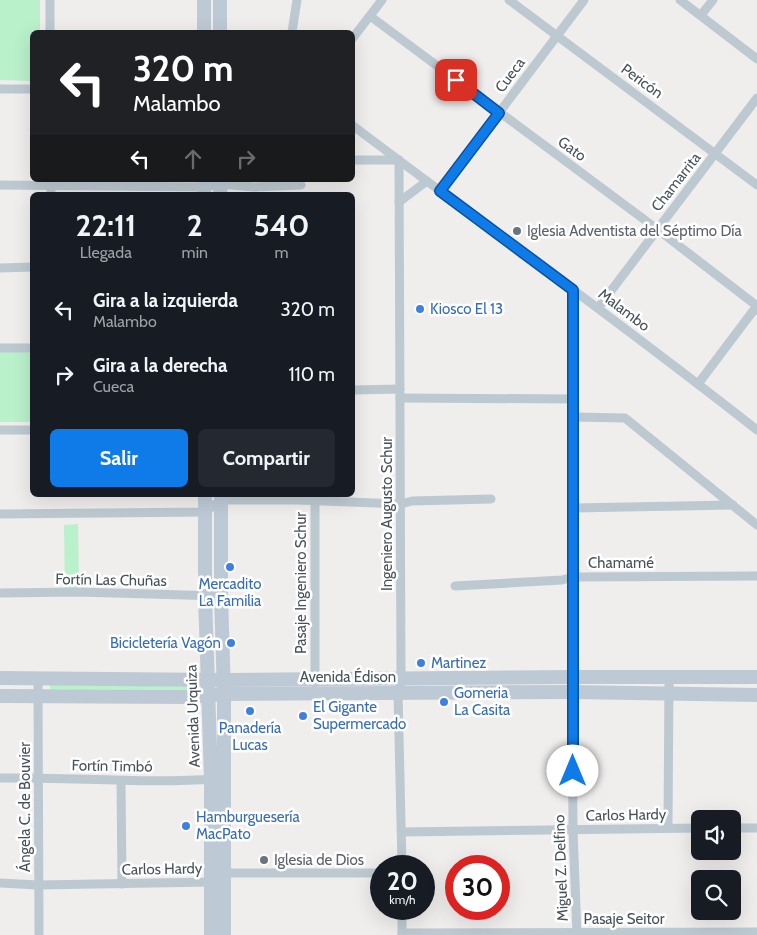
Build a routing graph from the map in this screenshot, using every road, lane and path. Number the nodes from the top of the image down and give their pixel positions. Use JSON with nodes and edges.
{"nodes":[{"id":1,"x":50,"y":0,"type":"edge"},
{"id":2,"x":204,"y":0,"type":"edge"},
{"id":3,"x":220,"y":0,"type":"edge"},
{"id":4,"x":298,"y":0,"type":"edge"},
{"id":5,"x":382,"y":0,"type":"edge"},
{"id":6,"x":510,"y":0,"type":"edge"},
{"id":7,"x":584,"y":0,"type":"edge"},
{"id":8,"x":680,"y":0,"type":"edge"},
{"id":9,"x":713,"y":0,"type":"edge"},
{"id":10,"x":701,"y":15,"type":"junction"},
{"id":11,"x":370,"y":16,"type":"junction"},
{"id":12,"x":50,"y":30,"type":"edge"},
{"id":13,"x":204,"y":30,"type":"edge"},
{"id":14,"x":220,"y":30,"type":"edge"},
{"id":15,"x":292,"y":30,"type":"edge"},
{"id":16,"x":355,"y":34,"type":"edge"},
{"id":17,"x":557,"y":36,"type":"junction"},
{"id":18,"x":757,"y":60,"type":"edge"},
{"id":19,"x":0,"y":88,"type":"edge"},
{"id":20,"x":30,"y":89,"type":"edge"},
{"id":21,"x":757,"y":98,"type":"edge"},
{"id":22,"x":499,"y":113,"type":"junction"},
{"id":23,"x":355,"y":127,"type":"edge"},
{"id":24,"x":716,"y":153,"type":"junction"},
{"id":25,"x":355,"y":160,"type":"edge"},
{"id":26,"x":399,"y":160,"type":"junction"},
{"id":27,"x":427,"y":181,"type":"junction"},
{"id":28,"x":51,"y":182,"type":"edge"},
{"id":29,"x":302,"y":183,"type":"edge"},
{"id":30,"x":0,"y":185,"type":"edge"},
{"id":31,"x":757,"y":185,"type":"edge"},
{"id":32,"x":221,"y":186,"type":"edge"},
{"id":33,"x":204,"y":187,"type":"edge"},
{"id":34,"x":440,"y":191,"type":"junction"},
{"id":35,"x":399,"y":202,"type":"junction"},
{"id":36,"x":657,"y":229,"type":"junction"},
{"id":37,"x":30,"y":267,"type":"edge"},
{"id":38,"x":0,"y":268,"type":"edge"},
{"id":39,"x":573,"y":290,"type":"junction"},
{"id":40,"x":757,"y":306,"type":"edge"},
{"id":41,"x":598,"y":308,"type":"junction"},
{"id":42,"x":757,"y":310,"type":"edge"},
{"id":43,"x":0,"y":348,"type":"edge"},
{"id":44,"x":30,"y":348,"type":"edge"},
{"id":45,"x":698,"y":384,"type":"junction"},
{"id":46,"x":355,"y":390,"type":"edge"},
{"id":47,"x":400,"y":394,"type":"junction"},
{"id":48,"x":573,"y":399,"type":"junction"},
{"id":49,"x":573,"y":417,"type":"junction"},
{"id":50,"x":0,"y":430,"type":"edge"},
{"id":51,"x":30,"y":430,"type":"edge"},
{"id":52,"x":757,"y":430,"type":"edge"},
{"id":53,"x":205,"y":497,"type":"edge"},
{"id":54,"x":221,"y":498,"type":"edge"},
{"id":55,"x":299,"y":498,"type":"edge"},
{"id":56,"x":491,"y":499,"type":"dead end"},
{"id":57,"x":315,"y":502,"type":"junction"},
{"id":58,"x":401,"y":504,"type":"junction"},
{"id":59,"x":733,"y":505,"type":"junction"},
{"id":60,"x":573,"y":508,"type":"junction"},
{"id":61,"x":205,"y":512,"type":"junction"},
{"id":62,"x":0,"y":514,"type":"edge"},
{"id":63,"x":757,"y":525,"type":"edge"},
{"id":64,"x":757,"y":576,"type":"edge"},
{"id":65,"x":573,"y":577,"type":"junction"},
{"id":66,"x":455,"y":586,"type":"dead end"},
{"id":67,"x":0,"y":593,"type":"edge"},
{"id":68,"x":205,"y":596,"type":"junction"},
{"id":69,"x":221,"y":596,"type":"junction"},
{"id":70,"x":573,"y":677,"type":"junction"},
{"id":71,"x":669,"y":677,"type":"junction"},
{"id":72,"x":757,"y":677,"type":"edge"},
{"id":73,"x":0,"y":678,"type":"edge"},
{"id":74,"x":38,"y":678,"type":"junction"},
{"id":75,"x":207,"y":679,"type":"junction"},
{"id":76,"x":223,"y":680,"type":"junction"},
{"id":77,"x":400,"y":686,"type":"junction"},
{"id":78,"x":315,"y":687,"type":"junction"},
{"id":79,"x":572,"y":692,"type":"junction"},
{"id":80,"x":224,"y":694,"type":"junction"},
{"id":81,"x":669,"y":694,"type":"junction"},
{"id":82,"x":757,"y":695,"type":"edge"},
{"id":83,"x":0,"y":696,"type":"edge"},
{"id":84,"x":38,"y":696,"type":"junction"},
{"id":85,"x":208,"y":696,"type":"junction"},
{"id":86,"x":0,"y":778,"type":"edge"},
{"id":87,"x":39,"y":778,"type":"junction"},
{"id":88,"x":217,"y":779,"type":"junction"},
{"id":89,"x":121,"y":781,"type":"junction"},
{"id":90,"x":668,"y":828,"type":"junction"},
{"id":91,"x":691,"y":828,"type":"edge"},
{"id":92,"x":741,"y":828,"type":"edge"},
{"id":93,"x":757,"y":828,"type":"edge"},
{"id":94,"x":574,"y":830,"type":"junction"},
{"id":95,"x":402,"y":832,"type":"junction"},
{"id":96,"x":402,"y":855,"type":"edge"},
{"id":97,"x":224,"y":873,"type":"junction"},
{"id":98,"x":370,"y":873,"type":"edge"},
{"id":99,"x":211,"y":882,"type":"junction"},
{"id":100,"x":0,"y":883,"type":"edge"},
{"id":101,"x":122,"y":884,"type":"junction"},
{"id":102,"x":38,"y":885,"type":"junction"},
{"id":103,"x":402,"y":920,"type":"edge"},
{"id":104,"x":757,"y":932,"type":"edge"},
{"id":105,"x":402,"y":934,"type":"edge"},
{"id":106,"x":577,"y":934,"type":"edge"},
{"id":107,"x":39,"y":935,"type":"edge"},
{"id":108,"x":211,"y":935,"type":"edge"},
{"id":109,"x":224,"y":935,"type":"edge"}],
"edges":[{"from":1,"to":12,"type":"street"},
{"from":2,"to":13,"type":"main road"},
{"from":3,"to":14,"type":"main road"},
{"from":4,"to":15,"type":"street"},
{"from":5,"to":11,"type":"street"},
{"from":6,"to":17,"type":"street","name":"Pericón"},
{"from":7,"to":17,"type":"street","name":"Cueca"},
{"from":8,"to":10,"type":"street"},
{"from":9,"to":10,"type":"street"},
{"from":10,"to":18,"type":"street"},
{"from":11,"to":16,"type":"street"},
{"from":11,"to":22,"type":"street","name":"Gato"},
{"from":17,"to":22,"type":"street","name":"Cueca"},
{"from":17,"to":24,"type":"street","name":"Pericón"},
{"from":19,"to":20,"type":"street"},
{"from":21,"to":24,"type":"street","name":"Chamarrita"},
{"from":22,"to":34,"type":"street","name":"Cueca"},
{"from":22,"to":36,"type":"street","name":"Gato"},
{"from":23,"to":26,"type":"street","name":"Malambo"},
{"from":24,"to":31,"type":"street","name":"Pericón"},
{"from":24,"to":36,"type":"street","name":"Chamarrita"},
{"from":25,"to":26,"type":"street"},
{"from":26,"to":27,"type":"street","name":"Malambo"},
{"from":26,"to":35,"type":"street","name":"Ingeniero Augusto Schur"},
{"from":27,"to":34,"type":"street","name":"Malambo"},
{"from":27,"to":35,"type":"street"},
{"from":28,"to":30,"type":"street"},
{"from":28,"to":33,"type":"street"},
{"from":29,"to":32,"type":"street"},
{"from":32,"to":33,"type":"street"},
{"from":34,"to":39,"type":"street","name":"Malambo"},
{"from":35,"to":47,"type":"street","name":"Ingeniero Augusto Schur"},
{"from":36,"to":40,"type":"street","name":"Gato"},
{"from":36,"to":41,"type":"street","name":"Chamarrita"},
{"from":37,"to":38,"type":"street"},
{"from":39,"to":41,"type":"street","name":"Malambo"},
{"from":39,"to":48,"type":"street","name":"Miguel Z. Delfino"},
{"from":41,"to":45,"type":"street","name":"Malambo"},
{"from":42,"to":45,"type":"street"},
{"from":43,"to":44,"type":"street"},
{"from":45,"to":52,"type":"street","name":"Malambo"},
{"from":46,"to":47,"type":"street"},
{"from":47,"to":48,"type":"street"},
{"from":47,"to":58,"type":"street","name":"Ingeniero Augusto Schur"},
{"from":48,"to":49,"type":"street","name":"Miguel Z. Delfino"},
{"from":49,"to":59,"type":"street"},
{"from":49,"to":60,"type":"street","name":"Miguel Z. Delfino"},
{"from":50,"to":51,"type":"street"},
{"from":53,"to":61,"type":"main road","name":"Avenida Urquiza"},
{"from":54,"to":55,"type":"street"},
{"from":54,"to":61,"type":"street"},
{"from":54,"to":69,"type":"main road","name":"Avenida Urquiza"},
{"from":55,"to":57,"type":"street"},
{"from":56,"to":58,"type":"street"},
{"from":57,"to":58,"type":"street"},
{"from":57,"to":78,"type":"street","name":"Pasaje Ingeniero Schur"},
{"from":58,"to":77,"type":"street","name":"Ingeniero Augusto Schur"},
{"from":59,"to":60,"type":"street"},
{"from":59,"to":63,"type":"street"},
{"from":60,"to":65,"type":"street","name":"Miguel Z. Delfino"},
{"from":61,"to":62,"type":"street"},
{"from":61,"to":68,"type":"main road","name":"Avenida Urquiza"},
{"from":64,"to":65,"type":"street","name":"Chamamé"},
{"from":65,"to":66,"type":"street","name":"Chamamé"},
{"from":65,"to":70,"type":"street","name":"Miguel Z. Delfino"},
{"from":67,"to":68,"type":"street","name":"Fortín Las Chuñas"},
{"from":68,"to":69,"type":"street","name":"Fortín Las Chuñas"},
{"from":68,"to":75,"type":"main road","name":"Avenida Urquiza"},
{"from":69,"to":76,"type":"main road","name":"Avenida Urquiza"},
{"from":70,"to":71,"type":"main road","name":"Avenida Édison"},
{"from":70,"to":77,"type":"main road","name":"Avenida Édison"},
{"from":70,"to":79,"type":"street","name":"Miguel Z. Delfino"},
{"from":71,"to":72,"type":"main road","name":"Avenida Édison"},
{"from":71,"to":81,"type":"street"},
{"from":73,"to":74,"type":"main road","name":"Avenida Édison"},
{"from":74,"to":75,"type":"main road","name":"Avenida Édison"},
{"from":74,"to":84,"type":"street","name":"Ángela C. de Bouvier"},
{"from":75,"to":76,"type":"main road","name":"Avenida Édison"},
{"from":75,"to":85,"type":"main road","name":"Avenida Urquiza"},
{"from":76,"to":78,"type":"main road","name":"Avenida Édison"},
{"from":76,"to":80,"type":"main road","name":"Avenida Urquiza"},
{"from":77,"to":78,"type":"main road","name":"Avenida Édison"},
{"from":77,"to":79,"type":"main road","name":"Avenida Édison"},
{"from":77,"to":95,"type":"street","name":"Ingeniero Augusto Schur"},
{"from":78,"to":80,"type":"main road","name":"Avenida Édison"},
{"from":79,"to":81,"type":"main road","name":"Avenida Édison"},
{"from":79,"to":94,"type":"street","name":"Miguel Z. Delfino"},
{"from":80,"to":85,"type":"main road","name":"Avenida Édison"},
{"from":80,"to":88,"type":"main road","name":"Avenida Urquiza"},
{"from":81,"to":82,"type":"main road","name":"Avenida Édison"},
{"from":81,"to":90,"type":"street"},
{"from":83,"to":84,"type":"main road","name":"Avenida Édison"},
{"from":84,"to":85,"type":"main road","name":"Avenida Édison"},
{"from":84,"to":87,"type":"street","name":"Ángela C. de Bouvier"},
{"from":85,"to":88,"type":"main road","name":"Avenida Urquiza"},
{"from":86,"to":87,"type":"street","name":"Fortín Timbó"},
{"from":87,"to":89,"type":"street","name":"Fortín Timbó"},
{"from":87,"to":102,"type":"street","name":"Ángela C. de Bouvier"},
{"from":88,"to":89,"type":"street","name":"Fortín Timbó"},
{"from":88,"to":97,"type":"main road","name":"Avenida Urquiza"},
{"from":88,"to":99,"type":"main road","name":"Avenida Urquiza"},
{"from":89,"to":101,"type":"street"},
{"from":90,"to":91,"type":"street","name":"Carlos Hardy"},
{"from":90,"to":94,"type":"street","name":"Carlos Hardy"},
{"from":92,"to":93,"type":"street"},
{"from":94,"to":95,"type":"street","name":"Carlos Hardy"},
{"from":94,"to":106,"type":"street","name":"Miguel Z. Delfino"},
{"from":95,"to":96,"type":"street","name":"Ingeniero Augusto Schur"},
{"from":97,"to":98,"type":"street","name":"Carlos Hardy"},
{"from":97,"to":99,"type":"street","name":"Carlos Hardy"},
{"from":97,"to":109,"type":"main road","name":"Avenida Urquiza"},
{"from":99,"to":101,"type":"street","name":"Carlos Hardy"},
{"from":99,"to":108,"type":"main road","name":"Avenida Urquiza"},
{"from":100,"to":102,"type":"street","name":"Carlos Hardy"},
{"from":101,"to":102,"type":"street","name":"Carlos Hardy"},
{"from":102,"to":107,"type":"street","name":"Ángela C. de Bouvier"},
{"from":103,"to":105,"type":"street"},
{"from":104,"to":106,"type":"street","name":"Pasaje Seitor"},
{"from":105,"to":106,"type":"street","name":"Pasaje Seitor"}]}
